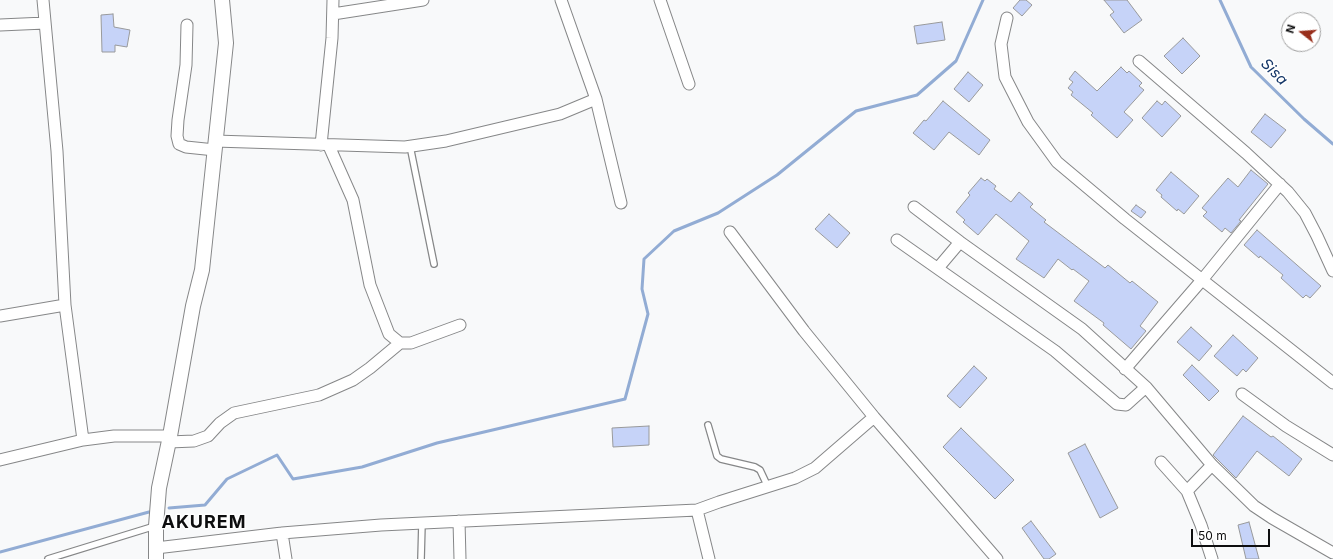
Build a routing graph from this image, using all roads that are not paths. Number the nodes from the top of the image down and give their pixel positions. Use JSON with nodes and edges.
{"nodes":[{"id":1,"x":43,"y":0,"type":"edge"},
{"id":2,"x":222,"y":0,"type":"edge"},
{"id":3,"x":333,"y":0,"type":"edge"},
{"id":4,"x":423,"y":0,"type":"edge"},
{"id":5,"x":561,"y":0,"type":"edge"},
{"id":6,"x":660,"y":0,"type":"edge"},
{"id":7,"x":333,"y":14,"type":"junction"},
{"id":8,"x":1007,"y":18,"type":"dead end"},
{"id":9,"x":45,"y":23,"type":"junction"},
{"id":10,"x":0,"y":25,"type":"edge"},
{"id":11,"x":186,"y":26,"type":"dead end"},
{"id":12,"x":1139,"y":61,"type":"dead end"},
{"id":13,"x":689,"y":84,"type":"dead end"},
{"id":14,"x":596,"y":99,"type":"junction"},
{"id":15,"x":325,"y":145,"type":"junction"},
{"id":16,"x":215,"y":146,"type":"junction"},
{"id":17,"x":410,"y":146,"type":"junction"},
{"id":18,"x":1280,"y":184,"type":"junction"},
{"id":19,"x":621,"y":203,"type":"dead end"},
{"id":20,"x":914,"y":207,"type":"dead end"},
{"id":21,"x":730,"y":232,"type":"dead end"},
{"id":22,"x":897,"y":240,"type":"dead end"},
{"id":23,"x":960,"y":242,"type":"junction"},
{"id":24,"x":434,"y":264,"type":"dead end"},
{"id":25,"x":938,"y":268,"type":"junction"},
{"id":26,"x":1333,"y":271,"type":"edge"},
{"id":27,"x":1202,"y":280,"type":"junction"},
{"id":28,"x":65,"y":305,"type":"junction"},
{"id":29,"x":0,"y":316,"type":"edge"},
{"id":30,"x":460,"y":325,"type":"dead end"},
{"id":31,"x":400,"y":343,"type":"junction"},
{"id":32,"x":1125,"y":369,"type":"junction"},
{"id":33,"x":1333,"y":383,"type":"edge"},
{"id":34,"x":1146,"y":387,"type":"junction"},
{"id":35,"x":1242,"y":394,"type":"dead end"},
{"id":36,"x":874,"y":417,"type":"junction"},
{"id":37,"x":708,"y":425,"type":"dead end"},
{"id":38,"x":170,"y":439,"type":"junction"},
{"id":39,"x":83,"y":440,"type":"junction"},
{"id":40,"x":1333,"y":454,"type":"edge"},
{"id":41,"x":0,"y":460,"type":"edge"},
{"id":42,"x":1161,"y":462,"type":"dead end"},
{"id":43,"x":1212,"y":465,"type":"junction"},
{"id":44,"x":768,"y":487,"type":"junction"},
{"id":45,"x":1187,"y":491,"type":"junction"},
{"id":46,"x":697,"y":510,"type":"junction"},
{"id":47,"x":460,"y":521,"type":"junction"},
{"id":48,"x":422,"y":523,"type":"junction"},
{"id":49,"x":156,"y":526,"type":"junction"},
{"id":50,"x":282,"y":533,"type":"junction"},
{"id":51,"x":156,"y":553,"type":"edge"},
{"id":52,"x":1333,"y":553,"type":"edge"},
{"id":53,"x":48,"y":559,"type":"edge"},
{"id":54,"x":286,"y":559,"type":"edge"},
{"id":55,"x":421,"y":559,"type":"edge"},
{"id":56,"x":460,"y":559,"type":"edge"},
{"id":57,"x":709,"y":559,"type":"edge"},
{"id":58,"x":997,"y":559,"type":"edge"},
{"id":59,"x":1212,"y":559,"type":"edge"}],
"edges":[{"from":1,"to":9,"type":"street"},
{"from":2,"to":16,"type":"street"},
{"from":3,"to":7,"type":"street"},
{"from":4,"to":7,"type":"street"},
{"from":5,"to":14,"type":"street"},
{"from":6,"to":13,"type":"street"},
{"from":7,"to":15,"type":"street"},
{"from":8,"to":27,"type":"street"},
{"from":9,"to":10,"type":"street"},
{"from":9,"to":28,"type":"street"},
{"from":11,"to":16,"type":"street"},
{"from":12,"to":18,"type":"street"},
{"from":14,"to":17,"type":"street"},
{"from":14,"to":19,"type":"street"},
{"from":15,"to":16,"type":"street"},
{"from":15,"to":17,"type":"street"},
{"from":15,"to":31,"type":"street"},
{"from":16,"to":38,"type":"street"},
{"from":17,"to":24,"type":"lane"},
{"from":18,"to":26,"type":"street"},
{"from":18,"to":27,"type":"street"},
{"from":20,"to":23,"type":"street"},
{"from":21,"to":36,"type":"street"},
{"from":22,"to":25,"type":"street"},
{"from":23,"to":25,"type":"street"},
{"from":23,"to":32,"type":"street"},
{"from":25,"to":34,"type":"street"},
{"from":27,"to":32,"type":"street"},
{"from":27,"to":33,"type":"street"},
{"from":28,"to":29,"type":"street"},
{"from":28,"to":39,"type":"street"},
{"from":30,"to":31,"type":"street"},
{"from":31,"to":38,"type":"street"},
{"from":32,"to":34,"type":"street"},
{"from":34,"to":43,"type":"street"},
{"from":35,"to":40,"type":"street"},
{"from":36,"to":44,"type":"street"},
{"from":36,"to":58,"type":"street"},
{"from":37,"to":44,"type":"lane"},
{"from":38,"to":39,"type":"street"},
{"from":38,"to":49,"type":"street"},
{"from":39,"to":41,"type":"street"},
{"from":42,"to":45,"type":"street"},
{"from":43,"to":45,"type":"street"},
{"from":43,"to":52,"type":"street"},
{"from":44,"to":46,"type":"street"},
{"from":45,"to":59,"type":"street"},
{"from":46,"to":47,"type":"street"},
{"from":46,"to":57,"type":"street"},
{"from":47,"to":48,"type":"street"},
{"from":47,"to":56,"type":"street"},
{"from":48,"to":50,"type":"street"},
{"from":48,"to":55,"type":"lane"},
{"from":49,"to":51,"type":"street"},
{"from":49,"to":53,"type":"lane"},
{"from":50,"to":51,"type":"street"},
{"from":50,"to":54,"type":"street"}]}
